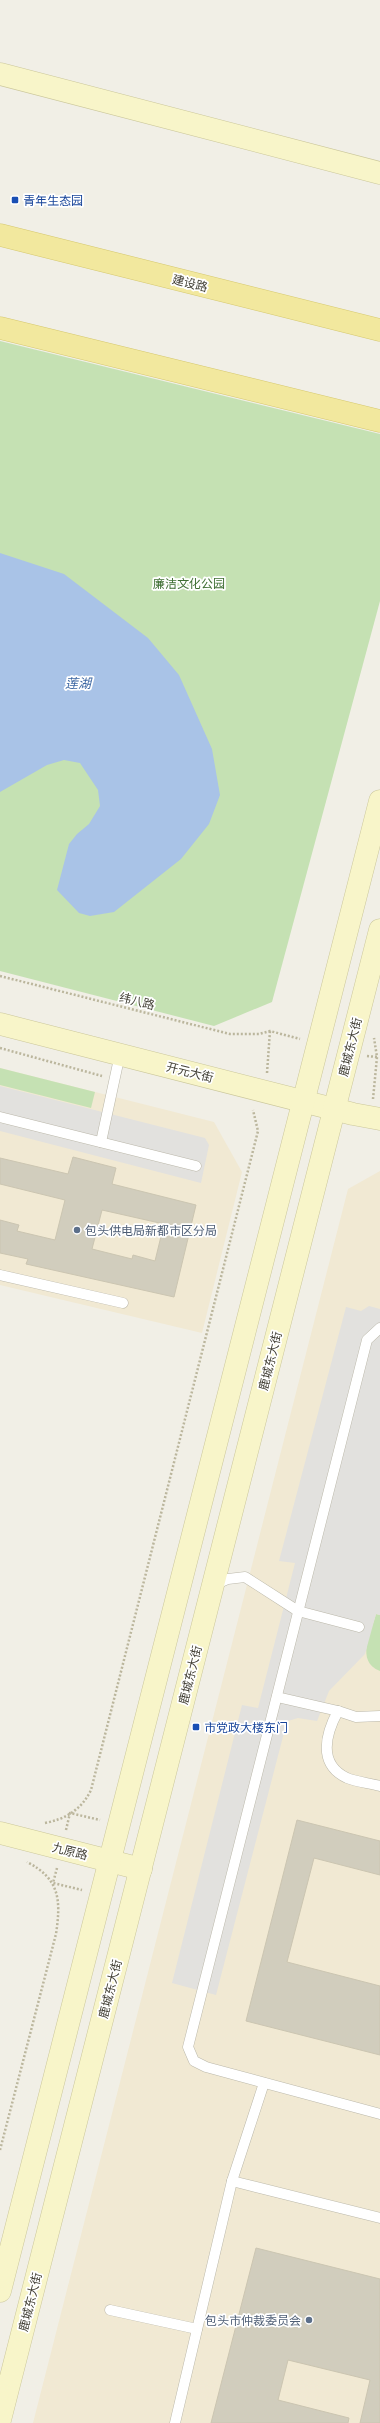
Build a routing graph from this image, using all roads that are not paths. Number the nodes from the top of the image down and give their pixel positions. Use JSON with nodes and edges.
{"nodes":[{"id":1,"x":0,"y":74,"type":"edge"},
{"id":2,"x":380,"y":173,"type":"edge"},
{"id":3,"x":0,"y":235,"type":"edge"},
{"id":4,"x":0,"y":328,"type":"edge"},
{"id":5,"x":380,"y":330,"type":"edge"},
{"id":6,"x":380,"y":421,"type":"edge"},
{"id":7,"x":380,"y":801,"type":"edge"},
{"id":8,"x":380,"y":930,"type":"edge"},
{"id":9,"x":0,"y":1024,"type":"edge"},
{"id":10,"x":120,"y":1054,"type":"junction"},
{"id":11,"x":304,"y":1101,"type":"junction"},
{"id":12,"x":334,"y":1109,"type":"junction"},
{"id":13,"x":0,"y":1117,"type":"edge"},
{"id":14,"x":380,"y":1119,"type":"edge"},
{"id":15,"x":101,"y":1142,"type":"junction"},
{"id":16,"x":196,"y":1166,"type":"dead end"},
{"id":17,"x":0,"y":1275,"type":"edge"},
{"id":18,"x":123,"y":1303,"type":"dead end"},
{"id":19,"x":380,"y":1328,"type":"edge"},
{"id":20,"x":213,"y":1585,"type":"junction"},
{"id":21,"x":298,"y":1611,"type":"junction"},
{"id":22,"x":359,"y":1627,"type":"dead end"},
{"id":23,"x":277,"y":1698,"type":"junction"},
{"id":24,"x":338,"y":1711,"type":"junction"},
{"id":25,"x":380,"y":1716,"type":"edge"},
{"id":26,"x":380,"y":1786,"type":"edge"},
{"id":27,"x":0,"y":1833,"type":"edge"},
{"id":28,"x":110,"y":1861,"type":"junction"},
{"id":29,"x":141,"y":1869,"type":"junction"},
{"id":30,"x":264,"y":2083,"type":"junction"},
{"id":31,"x":380,"y":2114,"type":"edge"},
{"id":32,"x":232,"y":2181,"type":"junction"},
{"id":33,"x":380,"y":2218,"type":"edge"},
{"id":34,"x":0,"y":2291,"type":"edge"},
{"id":35,"x":110,"y":2310,"type":"dead end"},
{"id":36,"x":197,"y":2329,"type":"junction"},
{"id":37,"x":0,"y":2420,"type":"edge"},
{"id":38,"x":175,"y":2423,"type":"edge"}],
"edges":[{"from":1,"to":2,"type":"main road"},
{"from":3,"to":5,"type":"main road","name":"建设路"},
{"from":4,"to":6,"type":"main road"},
{"from":7,"to":11,"type":"main road"},
{"from":8,"to":12,"type":"main road","name":"鹿城东大街"},
{"from":9,"to":10,"type":"main road","name":"开元大街"},
{"from":10,"to":11,"type":"main road","name":"开元大街"},
{"from":10,"to":15,"type":"lane"},
{"from":11,"to":12,"type":"main road","name":"开元大街"},
{"from":11,"to":28,"type":"main road"},
{"from":12,"to":14,"type":"main road","name":"开元大街"},
{"from":12,"to":20,"type":"main road","name":"鹿城东大街"},
{"from":13,"to":15,"type":"lane"},
{"from":15,"to":16,"type":"lane"},
{"from":17,"to":18,"type":"lane"},
{"from":19,"to":21,"type":"lane"},
{"from":20,"to":21,"type":"lane"},
{"from":20,"to":29,"type":"main road","name":"鹿城东大街"},
{"from":21,"to":22,"type":"lane"},
{"from":21,"to":23,"type":"lane"},
{"from":23,"to":24,"type":"lane"},
{"from":23,"to":30,"type":"lane"},
{"from":24,"to":25,"type":"lane"},
{"from":24,"to":26,"type":"lane"},
{"from":27,"to":28,"type":"main road","name":"九原路"},
{"from":28,"to":29,"type":"main road","name":"九原路"},
{"from":28,"to":34,"type":"main road"},
{"from":29,"to":37,"type":"main road","name":"鹿城东大街"},
{"from":30,"to":31,"type":"lane"},
{"from":30,"to":32,"type":"lane"},
{"from":32,"to":33,"type":"lane"},
{"from":32,"to":36,"type":"lane"},
{"from":35,"to":36,"type":"lane"},
{"from":36,"to":38,"type":"lane"}]}
